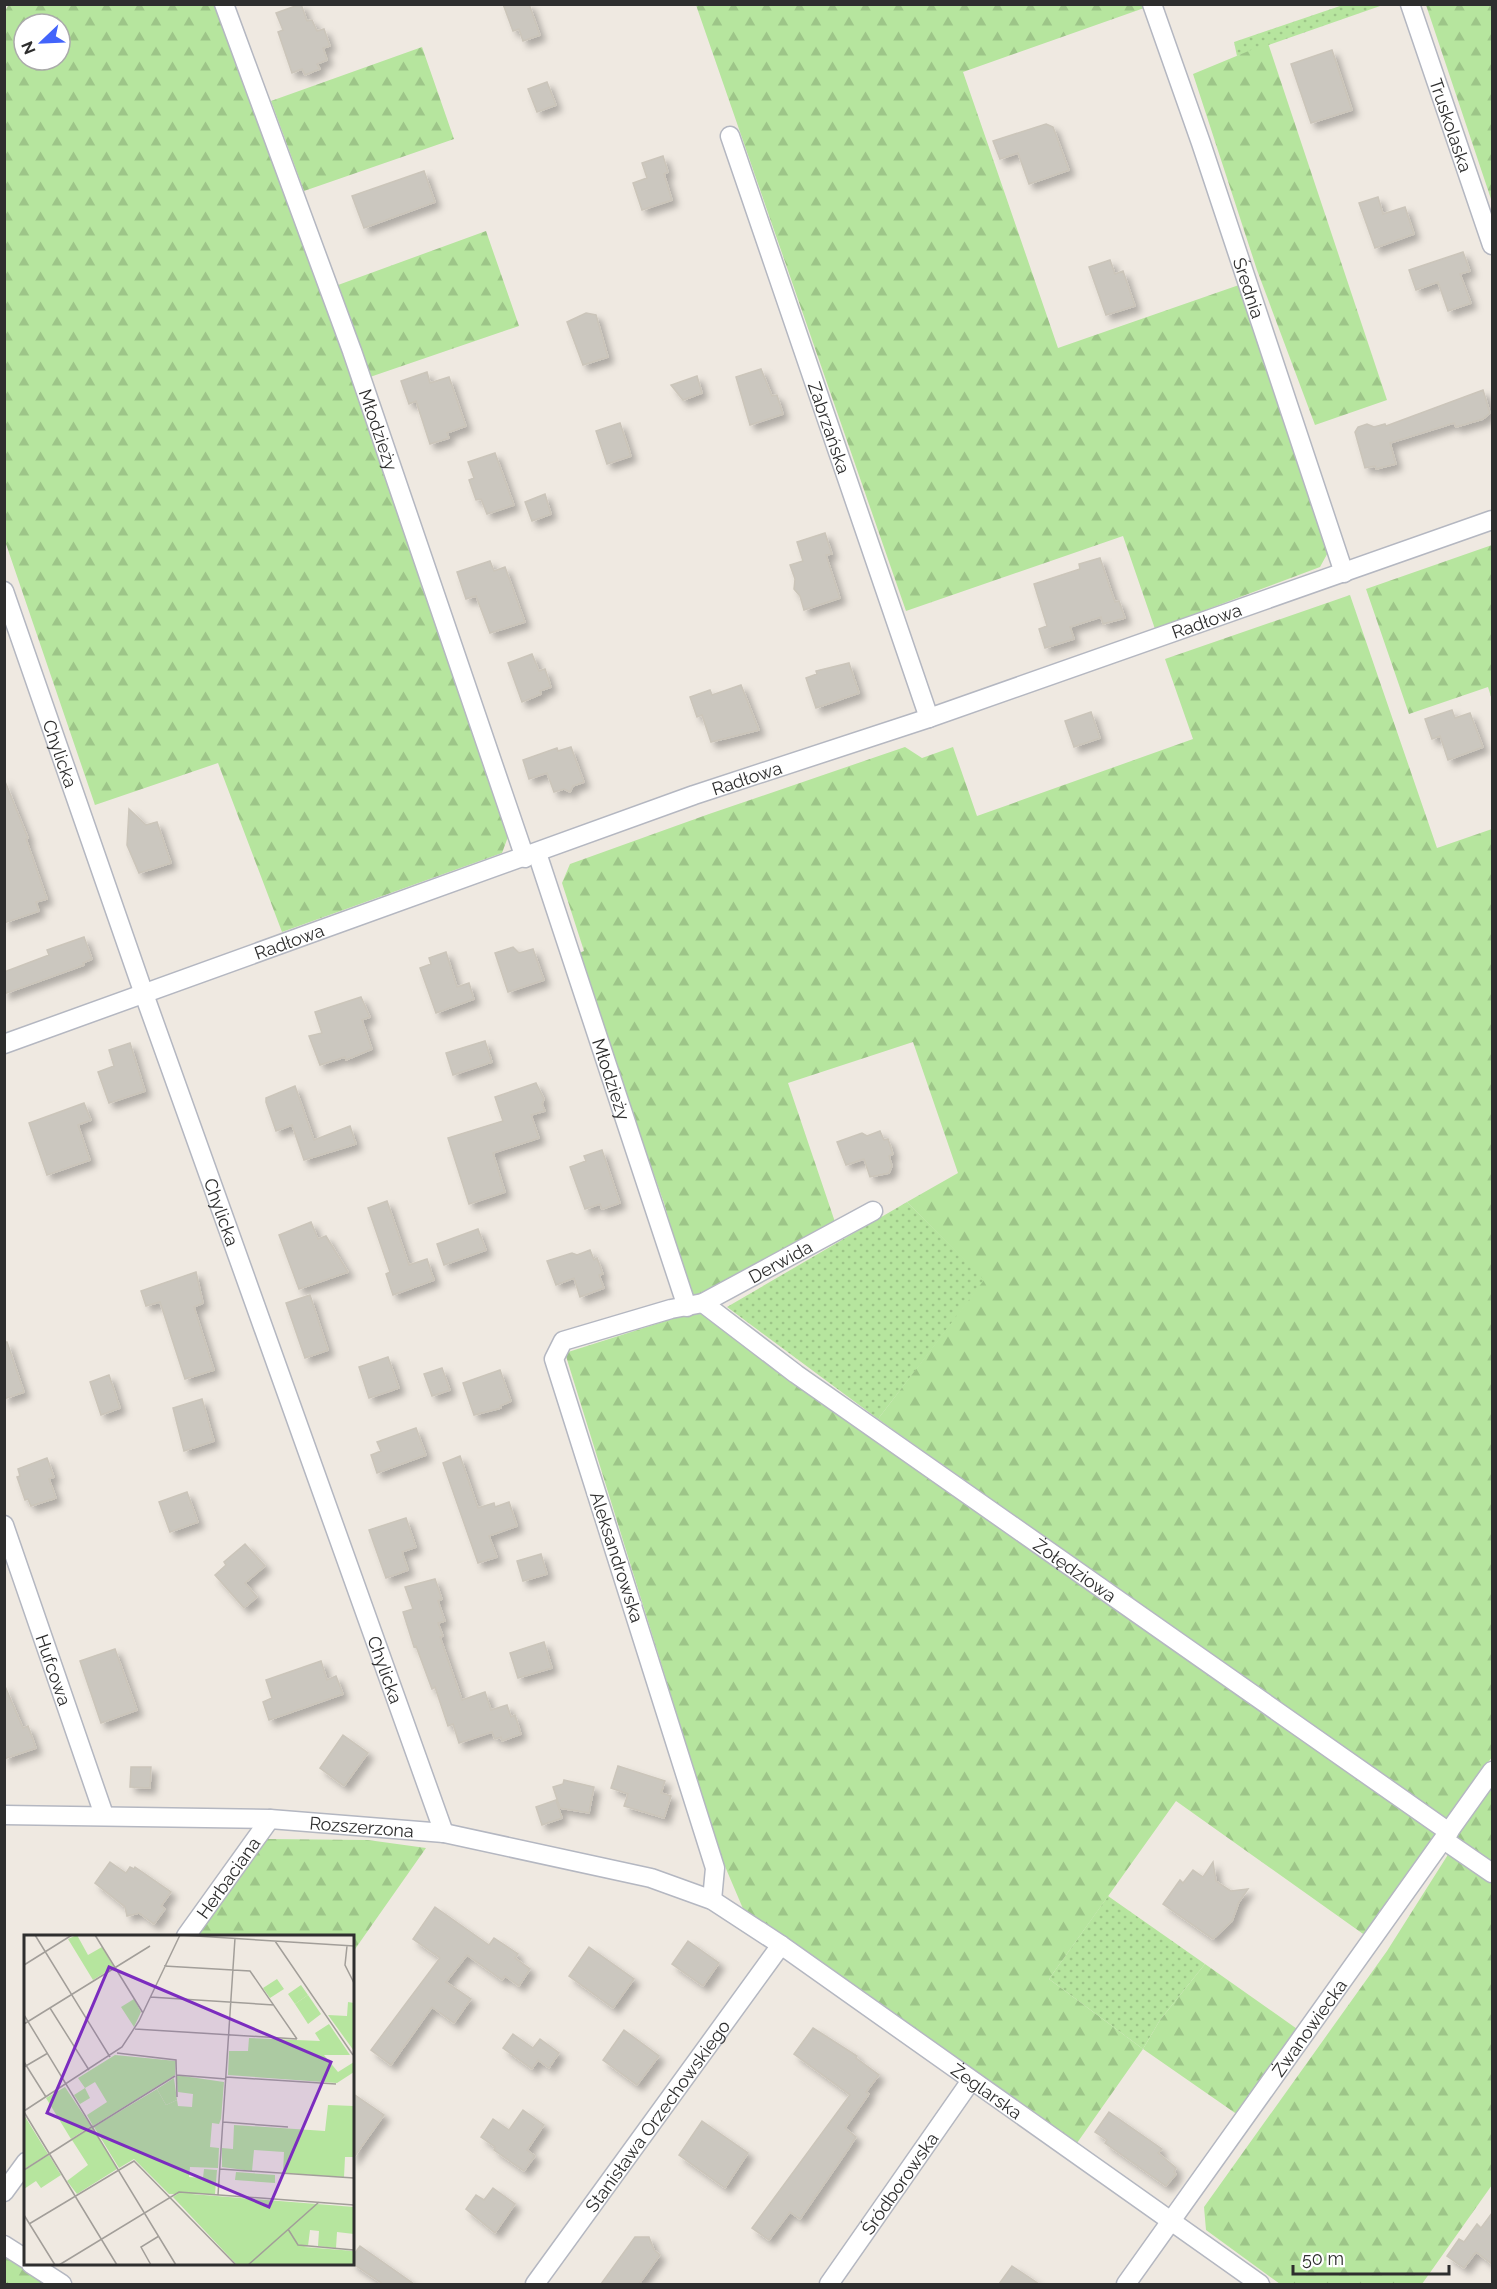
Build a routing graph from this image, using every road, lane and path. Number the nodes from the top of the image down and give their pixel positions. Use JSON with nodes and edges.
{"nodes":[{"id":1,"x":224,"y":4,"type":"edge"},
{"id":2,"x":1152,"y":4,"type":"edge"},
{"id":3,"x":1410,"y":4,"type":"edge"},
{"id":4,"x":730,"y":136,"type":"dead end"},
{"id":5,"x":1492,"y":245,"type":"edge"},
{"id":6,"x":1492,"y":520,"type":"edge"},
{"id":7,"x":1344,"y":573,"type":"junction"},
{"id":8,"x":4,"y":591,"type":"edge"},
{"id":9,"x":929,"y":718,"type":"junction"},
{"id":10,"x":531,"y":856,"type":"junction"},
{"id":11,"x":144,"y":994,"type":"junction"},
{"id":12,"x":4,"y":1044,"type":"edge"},
{"id":13,"x":873,"y":1211,"type":"dead end"},
{"id":14,"x":695,"y":1305,"type":"junction"},
{"id":15,"x":4,"y":1526,"type":"edge"},
{"id":16,"x":1492,"y":1771,"type":"edge"},
{"id":17,"x":4,"y":1815,"type":"edge"},
{"id":18,"x":104,"y":1815,"type":"junction"},
{"id":19,"x":270,"y":1819,"type":"junction"},
{"id":20,"x":444,"y":1833,"type":"junction"},
{"id":21,"x":1447,"y":1836,"type":"junction"},
{"id":22,"x":1492,"y":1873,"type":"edge"},
{"id":23,"x":712,"y":1900,"type":"junction"},
{"id":24,"x":187,"y":1935,"type":"edge"},
{"id":25,"x":781,"y":1945,"type":"junction"},
{"id":26,"x":970,"y":2082,"type":"junction"},
{"id":27,"x":24,"y":2165,"type":"edge"},
{"id":28,"x":4,"y":2192,"type":"edge"},
{"id":29,"x":1171,"y":2222,"type":"junction"},
{"id":30,"x":4,"y":2245,"type":"edge"},
{"id":31,"x":24,"y":2258,"type":"edge"},
{"id":32,"x":34,"y":2265,"type":"edge"},
{"id":33,"x":62,"y":2284,"type":"edge"},
{"id":34,"x":535,"y":2284,"type":"edge"},
{"id":35,"x":829,"y":2284,"type":"edge"},
{"id":36,"x":1126,"y":2284,"type":"edge"},
{"id":37,"x":1260,"y":2284,"type":"edge"}],
"edges":[{"from":1,"to":10,"type":"street","name":"Młodzieży"},
{"from":2,"to":7,"type":"street","name":"Średnia"},
{"from":3,"to":5,"type":"street","name":"Truskolaska"},
{"from":4,"to":9,"type":"street","name":"Zabrzańska"},
{"from":6,"to":7,"type":"street","name":"Radłowa"},
{"from":7,"to":9,"type":"street","name":"Radłowa"},
{"from":8,"to":11,"type":"street","name":"Chylicka"},
{"from":9,"to":10,"type":"street","name":"Radłowa"},
{"from":10,"to":11,"type":"street","name":"Radłowa"},
{"from":10,"to":14,"type":"street","name":"Młodzieży"},
{"from":11,"to":12,"type":"street","name":"Radłowa"},
{"from":11,"to":20,"type":"street","name":"Chylicka"},
{"from":13,"to":14,"type":"street","name":"Derwida"},
{"from":14,"to":21,"type":"street","name":"Żołędziowa"},
{"from":14,"to":23,"type":"street","name":"Aleksandrowska"},
{"from":15,"to":18,"type":"street","name":"Hufcowa"},
{"from":16,"to":21,"type":"street","name":"Żwanowiecka"},
{"from":17,"to":18,"type":"street","name":"Rozszerzona"},
{"from":18,"to":19,"type":"street","name":"Rozszerzona"},
{"from":19,"to":20,"type":"street","name":"Rozszerzona"},
{"from":19,"to":24,"type":"street","name":"Herbaciana"},
{"from":20,"to":23,"type":"street","name":"Rozszerzona"},
{"from":21,"to":22,"type":"street","name":"Żołędziowa"},
{"from":21,"to":29,"type":"street","name":"Żwanowiecka"},
{"from":23,"to":25,"type":"street","name":"Żeglarska"},
{"from":25,"to":26,"type":"street","name":"Żeglarska"},
{"from":25,"to":34,"type":"street","name":"Stanisława Orzechowskiego"},
{"from":26,"to":29,"type":"street","name":"Żeglarska"},
{"from":26,"to":35,"type":"street","name":"Śródborowska"},
{"from":27,"to":28,"type":"street"},
{"from":29,"to":36,"type":"street","name":"Żwanowiecka"},
{"from":29,"to":37,"type":"street","name":"Żeglarska"},
{"from":30,"to":31,"type":"street"},
{"from":32,"to":33,"type":"street"}]}
